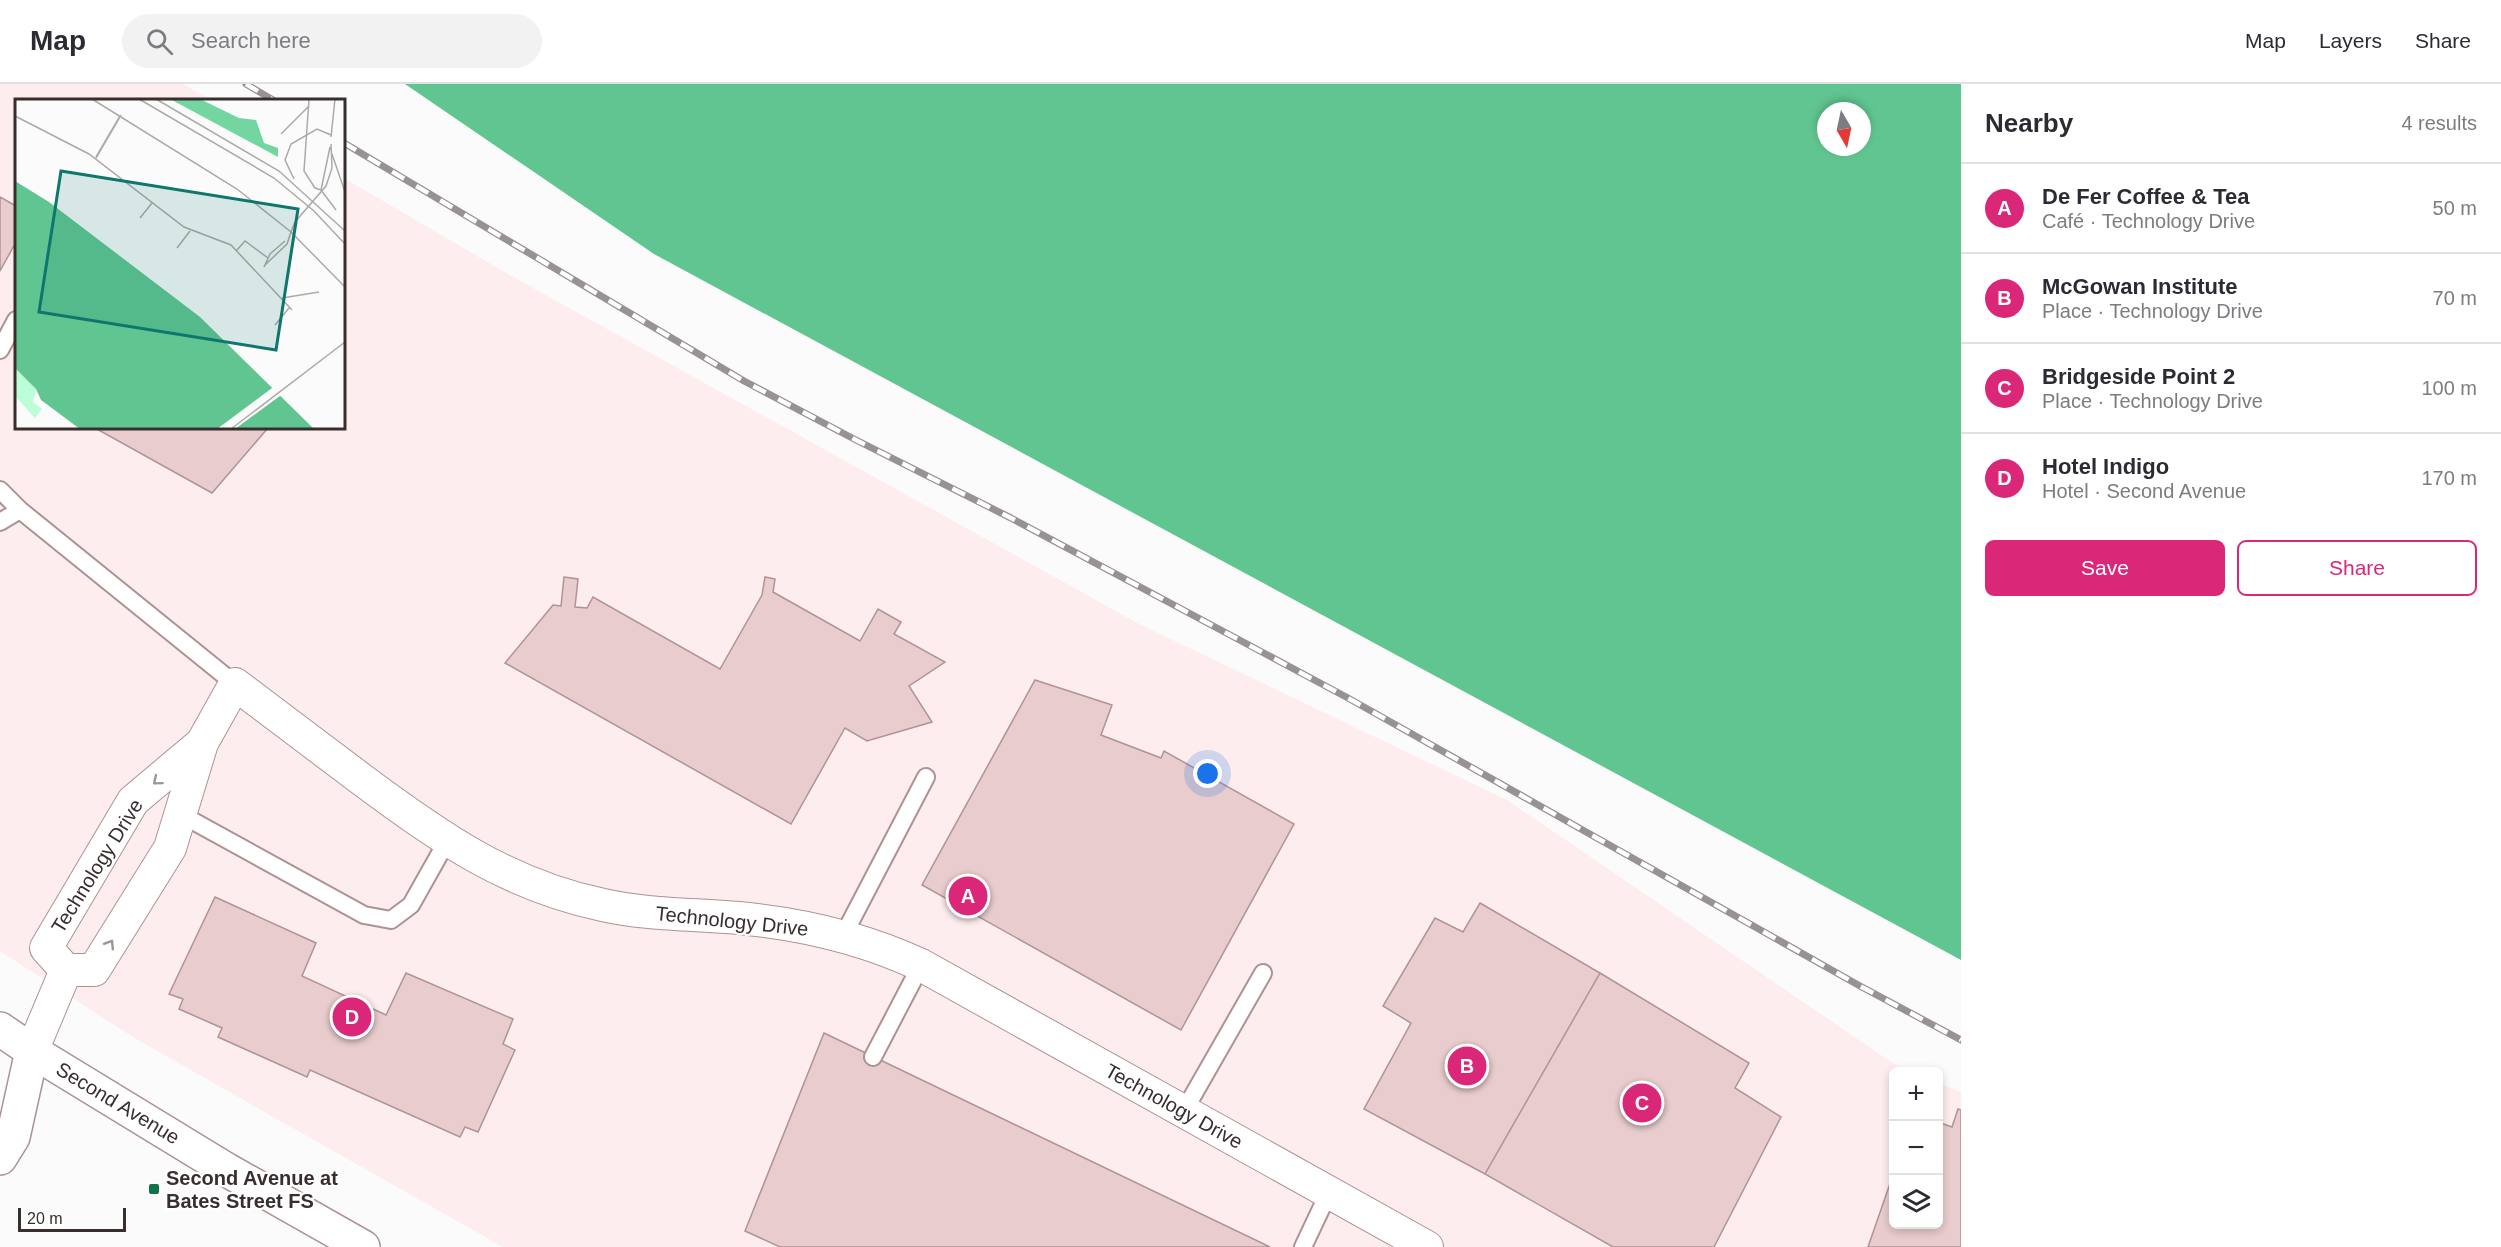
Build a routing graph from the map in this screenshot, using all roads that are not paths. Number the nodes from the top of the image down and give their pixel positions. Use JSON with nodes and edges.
{"nodes":[{"id":1,"x":15,"y":322,"type":"edge"},
{"id":2,"x":0,"y":350,"type":"edge"},
{"id":3,"x":0,"y":490,"type":"edge"},
{"id":4,"x":20,"y":510,"type":"junction"},
{"id":5,"x":0,"y":522,"type":"edge"},
{"id":6,"x":235,"y":684,"type":"junction"},
{"id":7,"x":202,"y":743,"type":"junction"},
{"id":8,"x":926,"y":777,"type":"dead end"},
{"id":9,"x":182,"y":815,"type":"junction"},
{"id":10,"x":447,"y":841,"type":"junction"},
{"id":11,"x":843,"y":936,"type":"junction"},
{"id":12,"x":921,"y":965,"type":"junction"},
{"id":13,"x":66,"y":970,"type":"junction"},
{"id":14,"x":1263,"y":973,"type":"dead end"},
{"id":15,"x":0,"y":1029,"type":"edge"},
{"id":16,"x":32,"y":1051,"type":"junction"},
{"id":17,"x":873,"y":1057,"type":"dead end"},
{"id":18,"x":1184,"y":1112,"type":"junction"},
{"id":19,"x":0,"y":1158,"type":"edge"},
{"id":20,"x":1329,"y":1192,"type":"junction"},
{"id":21,"x":363,"y":1247,"type":"edge"},
{"id":22,"x":1303,"y":1247,"type":"edge"},
{"id":23,"x":1427,"y":1247,"type":"edge"}],
"edges":[{"from":1,"to":2,"type":"lane"},
{"from":3,"to":4,"type":"lane"},
{"from":4,"to":5,"type":"lane"},
{"from":4,"to":6,"type":"lane"},
{"from":6,"to":7,"type":"street","name":"Technology Drive"},
{"from":6,"to":10,"type":"street","name":"Technology Drive"},
{"from":7,"to":9,"type":"street","name":"Technology Drive"},
{"from":7,"to":13,"type":"street","name":"Technology Drive","one_way":true},
{"from":8,"to":11,"type":"lane"},
{"from":9,"to":10,"type":"lane"},
{"from":13,"to":9,"type":"street","name":"Technology Drive","one_way":true},
{"from":10,"to":11,"type":"street","name":"Technology Drive"},
{"from":11,"to":12,"type":"street","name":"Technology Drive"},
{"from":12,"to":17,"type":"lane"},
{"from":12,"to":18,"type":"street","name":"Technology Drive"},
{"from":13,"to":16,"type":"street"},
{"from":14,"to":18,"type":"lane"},
{"from":15,"to":16,"type":"main road","name":"Second Avenue"},
{"from":16,"to":19,"type":"main road"},
{"from":16,"to":21,"type":"main road","name":"Second Avenue"},
{"from":18,"to":20,"type":"street","name":"Technology Drive"},
{"from":20,"to":22,"type":"lane"},
{"from":20,"to":23,"type":"street","name":"Technology Drive"}]}
